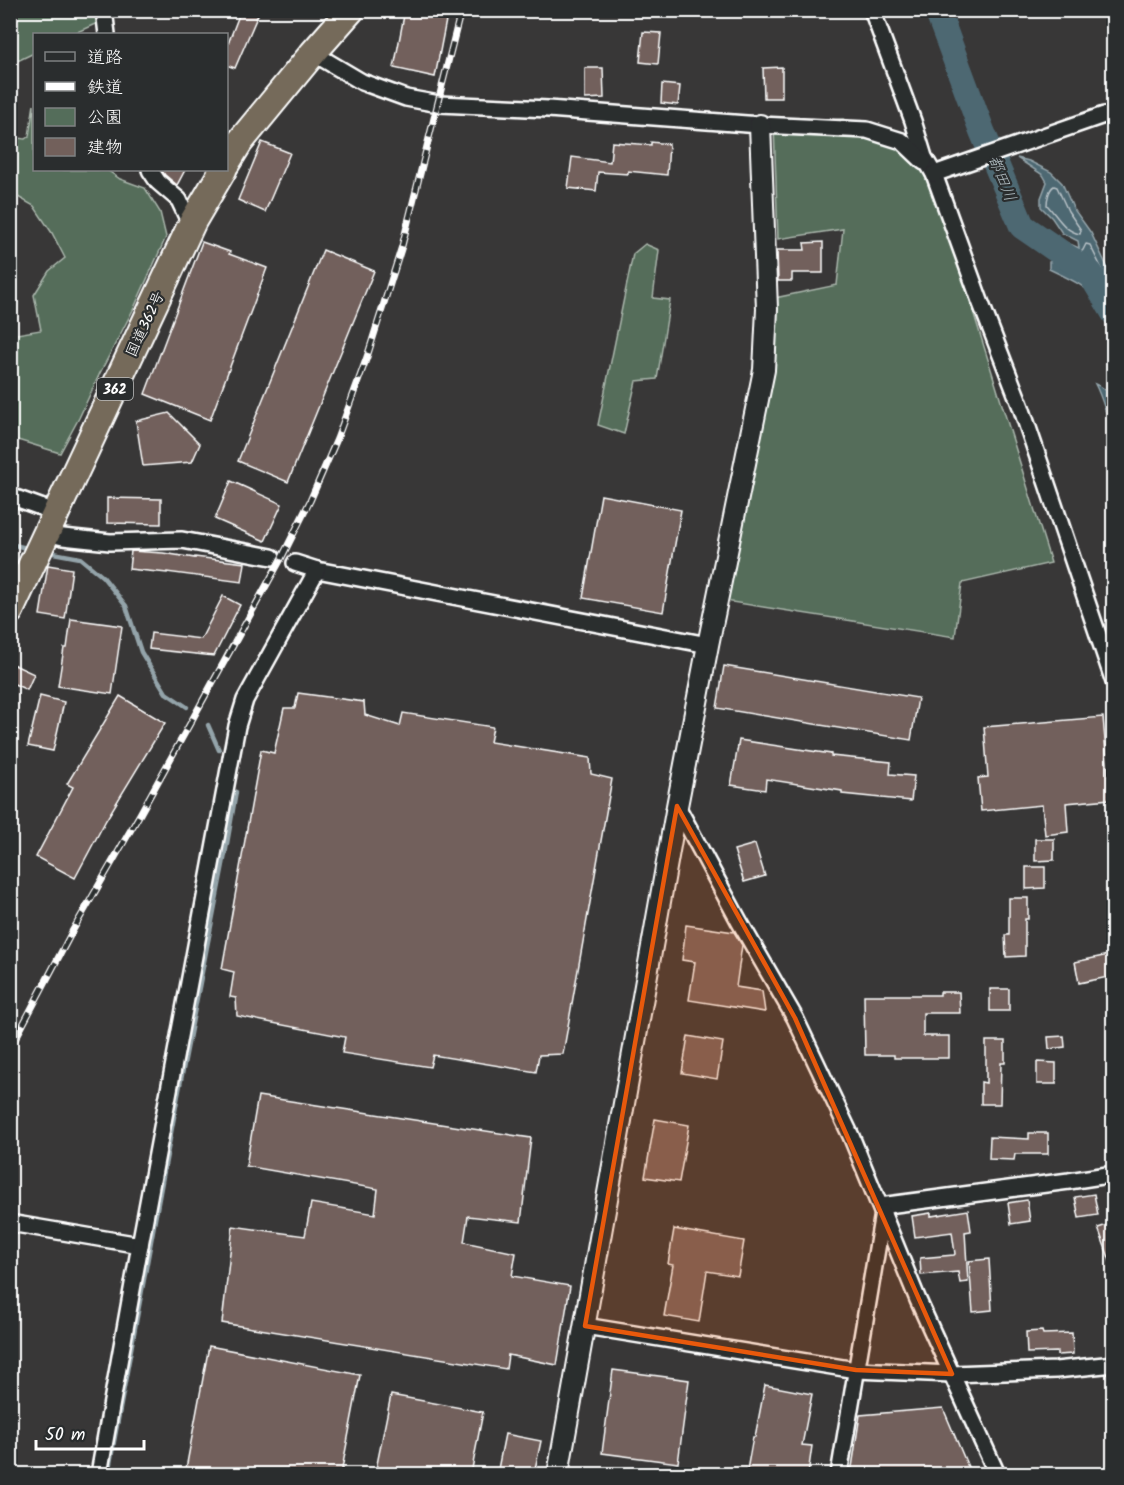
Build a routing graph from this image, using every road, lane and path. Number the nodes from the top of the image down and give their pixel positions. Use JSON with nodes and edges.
{"nodes":[{"id":1,"x":104,"y":10,"type":"edge"},
{"id":2,"x":351,"y":10,"type":"edge"},
{"id":3,"x":872,"y":10,"type":"edge"},
{"id":4,"x":107,"y":33,"type":"edge"},
{"id":5,"x":313,"y":53,"type":"junction"},
{"id":6,"x":1109,"y":115,"type":"edge"},
{"id":7,"x":760,"y":125,"type":"junction"},
{"id":8,"x":228,"y":161,"type":"edge"},
{"id":9,"x":151,"y":171,"type":"edge"},
{"id":10,"x":222,"y":171,"type":"edge"},
{"id":11,"x":934,"y":174,"type":"junction"},
{"id":12,"x":193,"y":221,"type":"junction"},
{"id":13,"x":10,"y":496,"type":"edge"},
{"id":14,"x":52,"y":523,"type":"junction"},
{"id":15,"x":272,"y":557,"type":"dead end"},
{"id":16,"x":295,"y":563,"type":"dead end"},
{"id":17,"x":317,"y":570,"type":"junction"},
{"id":18,"x":10,"y":611,"type":"edge"},
{"id":19,"x":708,"y":645,"type":"junction"},
{"id":20,"x":1113,"y":682,"type":"edge"},
{"id":21,"x":677,"y":806,"type":"junction"},
{"id":22,"x":1113,"y":1174,"type":"edge"},
{"id":23,"x":881,"y":1210,"type":"junction"},
{"id":24,"x":10,"y":1223,"type":"edge"},
{"id":25,"x":140,"y":1245,"type":"junction"},
{"id":26,"x":585,"y":1326,"type":"junction"},
{"id":27,"x":1113,"y":1364,"type":"edge"},
{"id":28,"x":856,"y":1370,"type":"junction"},
{"id":29,"x":952,"y":1374,"type":"junction"},
{"id":30,"x":99,"y":1474,"type":"edge"},
{"id":31,"x":558,"y":1474,"type":"edge"},
{"id":32,"x":839,"y":1474,"type":"edge"},
{"id":33,"x":997,"y":1474,"type":"edge"}],
"edges":[{"from":1,"to":4,"type":"street"},
{"from":2,"to":5,"type":"highway"},
{"from":3,"to":11,"type":"street"},
{"from":5,"to":7,"type":"street"},
{"from":5,"to":8,"type":"highway"},
{"from":6,"to":11,"type":"street"},
{"from":7,"to":11,"type":"street"},
{"from":7,"to":19,"type":"street"},
{"from":9,"to":12,"type":"street"},
{"from":10,"to":12,"type":"highway","name":"国道362号","number":"362"},
{"from":11,"to":20,"type":"street"},
{"from":12,"to":14,"type":"highway","name":"国道362号","number":"362"},
{"from":13,"to":14,"type":"street"},
{"from":14,"to":15,"type":"street"},
{"from":14,"to":18,"type":"highway","name":"国道362号","number":"362"},
{"from":16,"to":17,"type":"street"},
{"from":17,"to":19,"type":"street"},
{"from":17,"to":25,"type":"street"},
{"from":19,"to":21,"type":"street"},
{"from":21,"to":23,"type":"street"},
{"from":21,"to":26,"type":"street"},
{"from":22,"to":23,"type":"street"},
{"from":23,"to":28,"type":"street"},
{"from":23,"to":29,"type":"street"},
{"from":24,"to":25,"type":"street"},
{"from":25,"to":30,"type":"street"},
{"from":26,"to":28,"type":"street"},
{"from":26,"to":31,"type":"street"},
{"from":27,"to":29,"type":"street"},
{"from":28,"to":29,"type":"street"},
{"from":28,"to":32,"type":"street"},
{"from":29,"to":33,"type":"street"}]}
